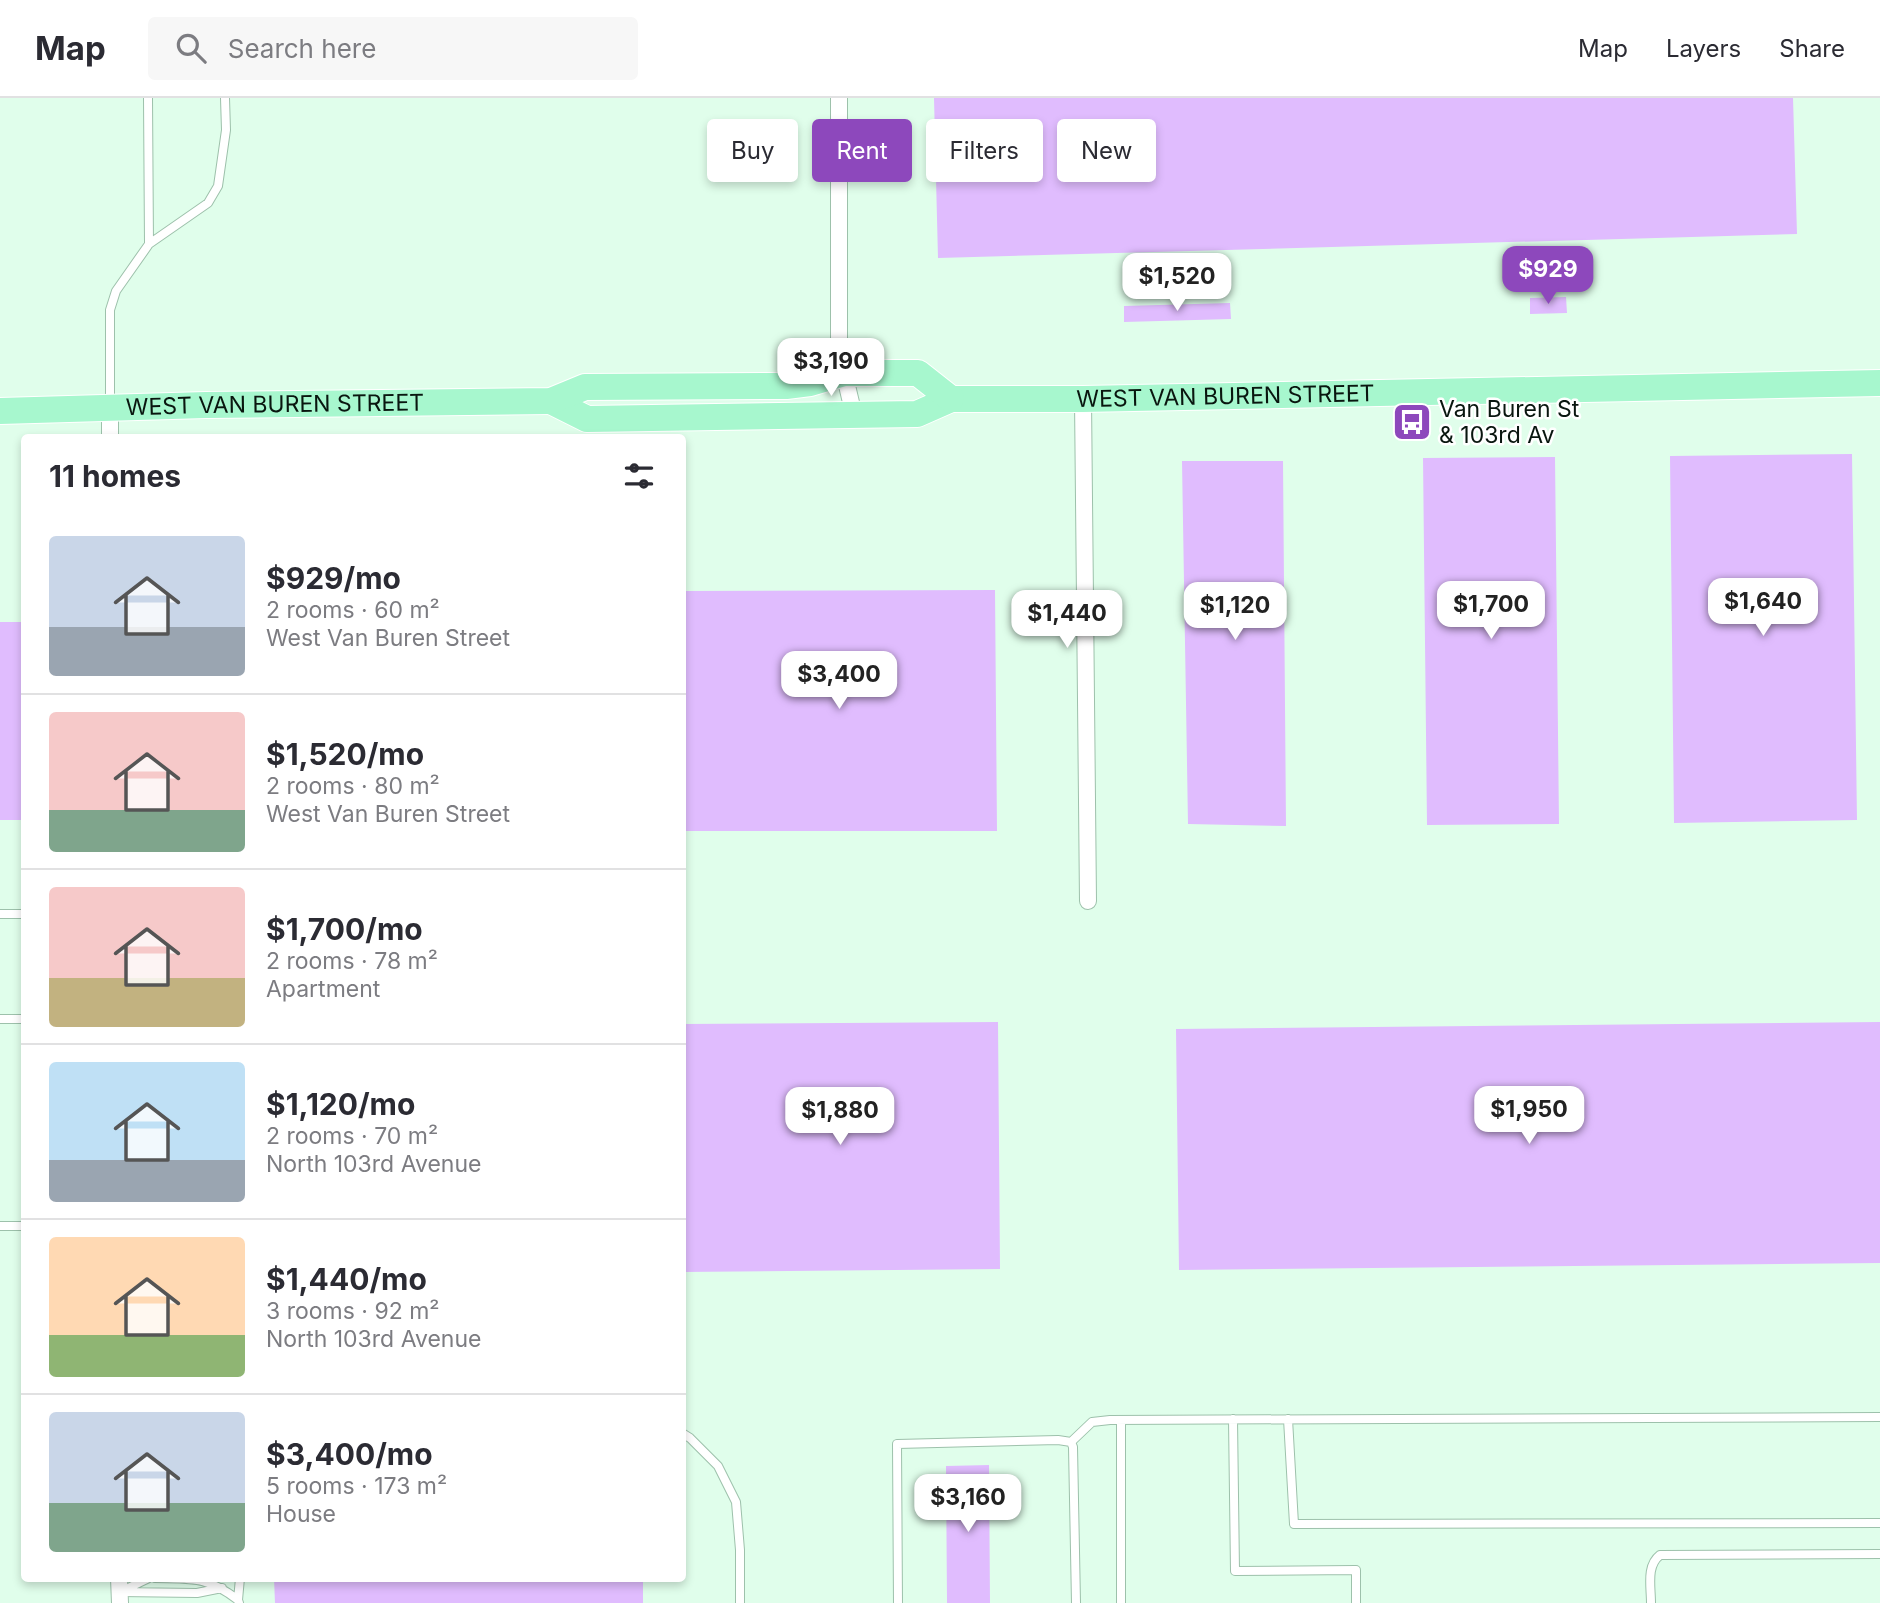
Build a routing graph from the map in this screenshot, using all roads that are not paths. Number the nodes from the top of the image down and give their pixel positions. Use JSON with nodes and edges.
{"nodes":[{"id":1,"x":148,"y":98,"type":"edge"},
{"id":2,"x":225,"y":98,"type":"edge"},
{"id":3,"x":839,"y":98,"type":"edge"},
{"id":4,"x":149,"y":244,"type":"junction"},
{"id":5,"x":844,"y":373,"type":"junction"},
{"id":6,"x":1880,"y":383,"type":"edge"},
{"id":7,"x":951,"y":399,"type":"junction"},
{"id":8,"x":1083,"y":399,"type":"junction"},
{"id":9,"x":551,"y":401,"type":"junction"},
{"id":10,"x":110,"y":407,"type":"junction"},
{"id":11,"x":0,"y":411,"type":"edge"},
{"id":12,"x":854,"y":415,"type":"junction"},
{"id":13,"x":678,"y":418,"type":"junction"},
{"id":14,"x":110,"y":434,"type":"edge"},
{"id":15,"x":1088,"y":901,"type":"dead end"},
{"id":16,"x":0,"y":914,"type":"edge"},
{"id":17,"x":21,"y":915,"type":"edge"},
{"id":18,"x":0,"y":1019,"type":"edge"},
{"id":19,"x":21,"y":1019,"type":"edge"},
{"id":20,"x":0,"y":1226,"type":"edge"},
{"id":21,"x":21,"y":1226,"type":"edge"},
{"id":22,"x":1880,"y":1417,"type":"edge"},
{"id":23,"x":1233,"y":1419,"type":"junction"},
{"id":24,"x":1288,"y":1419,"type":"junction"},
{"id":25,"x":1121,"y":1420,"type":"junction"},
{"id":26,"x":686,"y":1436,"type":"edge"},
{"id":27,"x":1071,"y":1442,"type":"junction"},
{"id":28,"x":1880,"y":1523,"type":"edge"},
{"id":29,"x":1880,"y":1554,"type":"edge"},
{"id":30,"x":140,"y":1582,"type":"edge"},
{"id":31,"x":204,"y":1582,"type":"edge"},
{"id":32,"x":240,"y":1582,"type":"edge"},
{"id":33,"x":222,"y":1588,"type":"junction"},
{"id":34,"x":119,"y":1591,"type":"edge"},
{"id":35,"x":239,"y":1602,"type":"edge"},
{"id":36,"x":740,"y":1603,"type":"edge"},
{"id":37,"x":898,"y":1603,"type":"edge"},
{"id":38,"x":1076,"y":1603,"type":"edge"},
{"id":39,"x":1121,"y":1603,"type":"edge"},
{"id":40,"x":1356,"y":1603,"type":"edge"},
{"id":41,"x":1651,"y":1603,"type":"edge"}],
"edges":[{"from":1,"to":4,"type":"lane"},
{"from":2,"to":4,"type":"lane"},
{"from":3,"to":5,"type":"street"},
{"from":4,"to":10,"type":"lane"},
{"from":5,"to":7,"type":"main road","name":"WEST VAN BUREN STREET"},
{"from":5,"to":9,"type":"main road","name":"WEST VAN BUREN STREET"},
{"from":5,"to":12,"type":"street"},
{"from":5,"to":13,"type":"main road"},
{"from":6,"to":8,"type":"main road","name":"WEST VAN BUREN STREET"},
{"from":7,"to":8,"type":"main road","name":"WEST VAN BUREN STREET"},
{"from":7,"to":12,"type":"main road","name":"WEST VAN BUREN STREET"},
{"from":8,"to":15,"type":"street"},
{"from":9,"to":10,"type":"main road","name":"WEST VAN BUREN STREET"},
{"from":9,"to":13,"type":"main road","name":"WEST VAN BUREN STREET"},
{"from":10,"to":11,"type":"main road","name":"WEST VAN BUREN STREET"},
{"from":10,"to":14,"type":"street"},
{"from":12,"to":13,"type":"main road","name":"WEST VAN BUREN STREET"},
{"from":16,"to":17,"type":"lane"},
{"from":18,"to":19,"type":"lane"},
{"from":20,"to":21,"type":"lane"},
{"from":22,"to":24,"type":"lane"},
{"from":23,"to":24,"type":"lane"},
{"from":23,"to":25,"type":"lane"},
{"from":23,"to":40,"type":"lane"},
{"from":24,"to":28,"type":"lane"},
{"from":25,"to":27,"type":"lane"},
{"from":25,"to":39,"type":"lane"},
{"from":26,"to":36,"type":"lane"},
{"from":27,"to":37,"type":"lane"},
{"from":27,"to":38,"type":"lane"},
{"from":29,"to":41,"type":"lane"},
{"from":30,"to":34,"type":"lane"},
{"from":31,"to":33,"type":"lane"},
{"from":32,"to":35,"type":"lane"},
{"from":33,"to":34,"type":"lane"},
{"from":33,"to":35,"type":"lane"}]}
